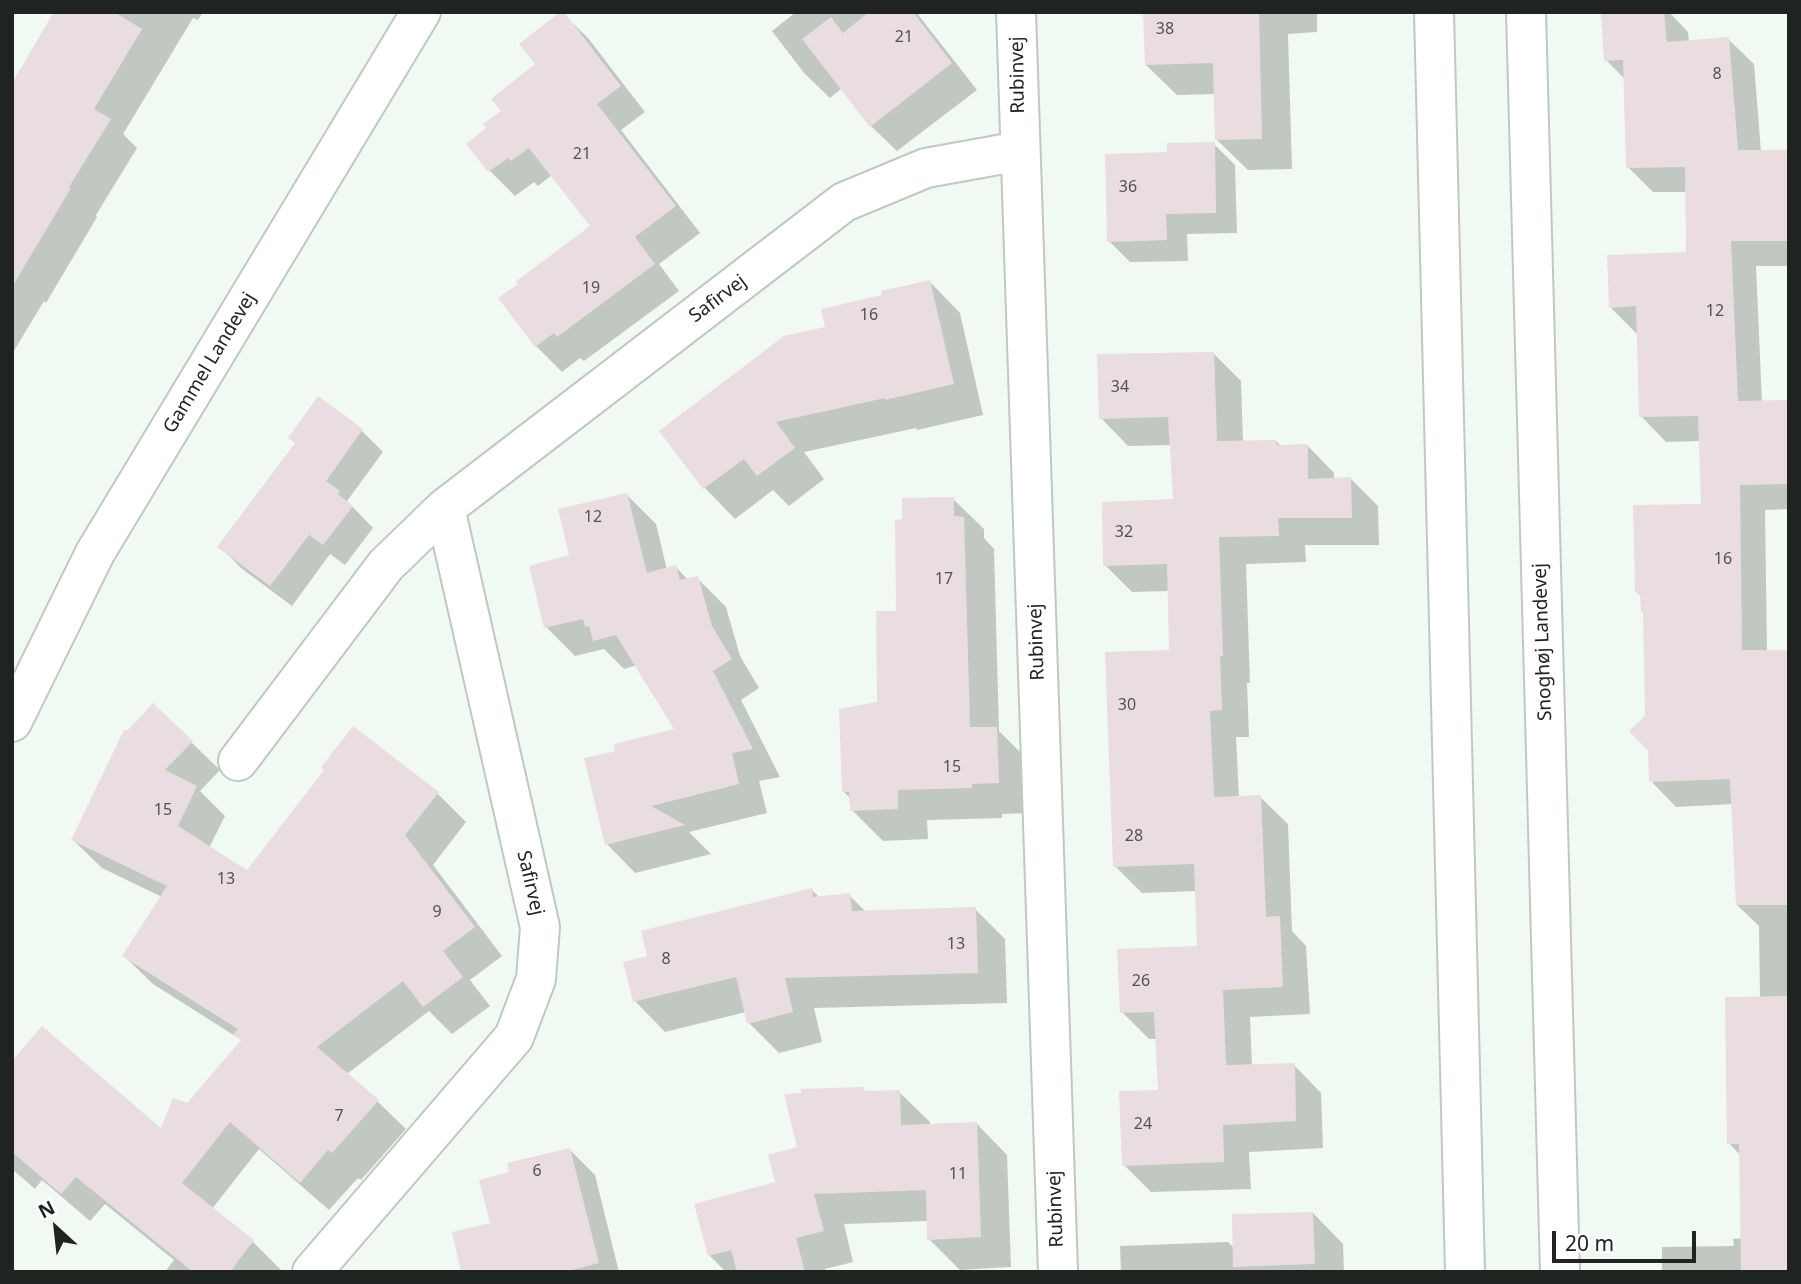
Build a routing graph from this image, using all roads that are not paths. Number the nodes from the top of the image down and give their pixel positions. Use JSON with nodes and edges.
{"nodes":[{"id":1,"x":421,"y":12,"type":"edge"},
{"id":2,"x":1016,"y":12,"type":"edge"},
{"id":3,"x":1434,"y":12,"type":"edge"},
{"id":4,"x":1526,"y":12,"type":"edge"},
{"id":5,"x":1020,"y":150,"type":"junction"},
{"id":6,"x":445,"y":508,"type":"junction"},
{"id":7,"x":12,"y":722,"type":"edge"},
{"id":8,"x":238,"y":761,"type":"dead end"},
{"id":9,"x":312,"y":1272,"type":"edge"},
{"id":10,"x":1058,"y":1272,"type":"edge"},
{"id":11,"x":1465,"y":1272,"type":"edge"},
{"id":12,"x":1560,"y":1272,"type":"edge"}],
"edges":[{"from":1,"to":7,"type":"street","name":"Gammel Landevej"},
{"from":2,"to":5,"type":"street","name":"Rubinvej"},
{"from":3,"to":11,"type":"street"},
{"from":4,"to":12,"type":"street","name":"Snoghøj Landevej"},
{"from":5,"to":6,"type":"street","name":"Safirvej"},
{"from":5,"to":10,"type":"street","name":"Rubinvej"},
{"from":6,"to":8,"type":"street","name":"Safirvej"},
{"from":6,"to":9,"type":"street","name":"Safirvej"}]}
